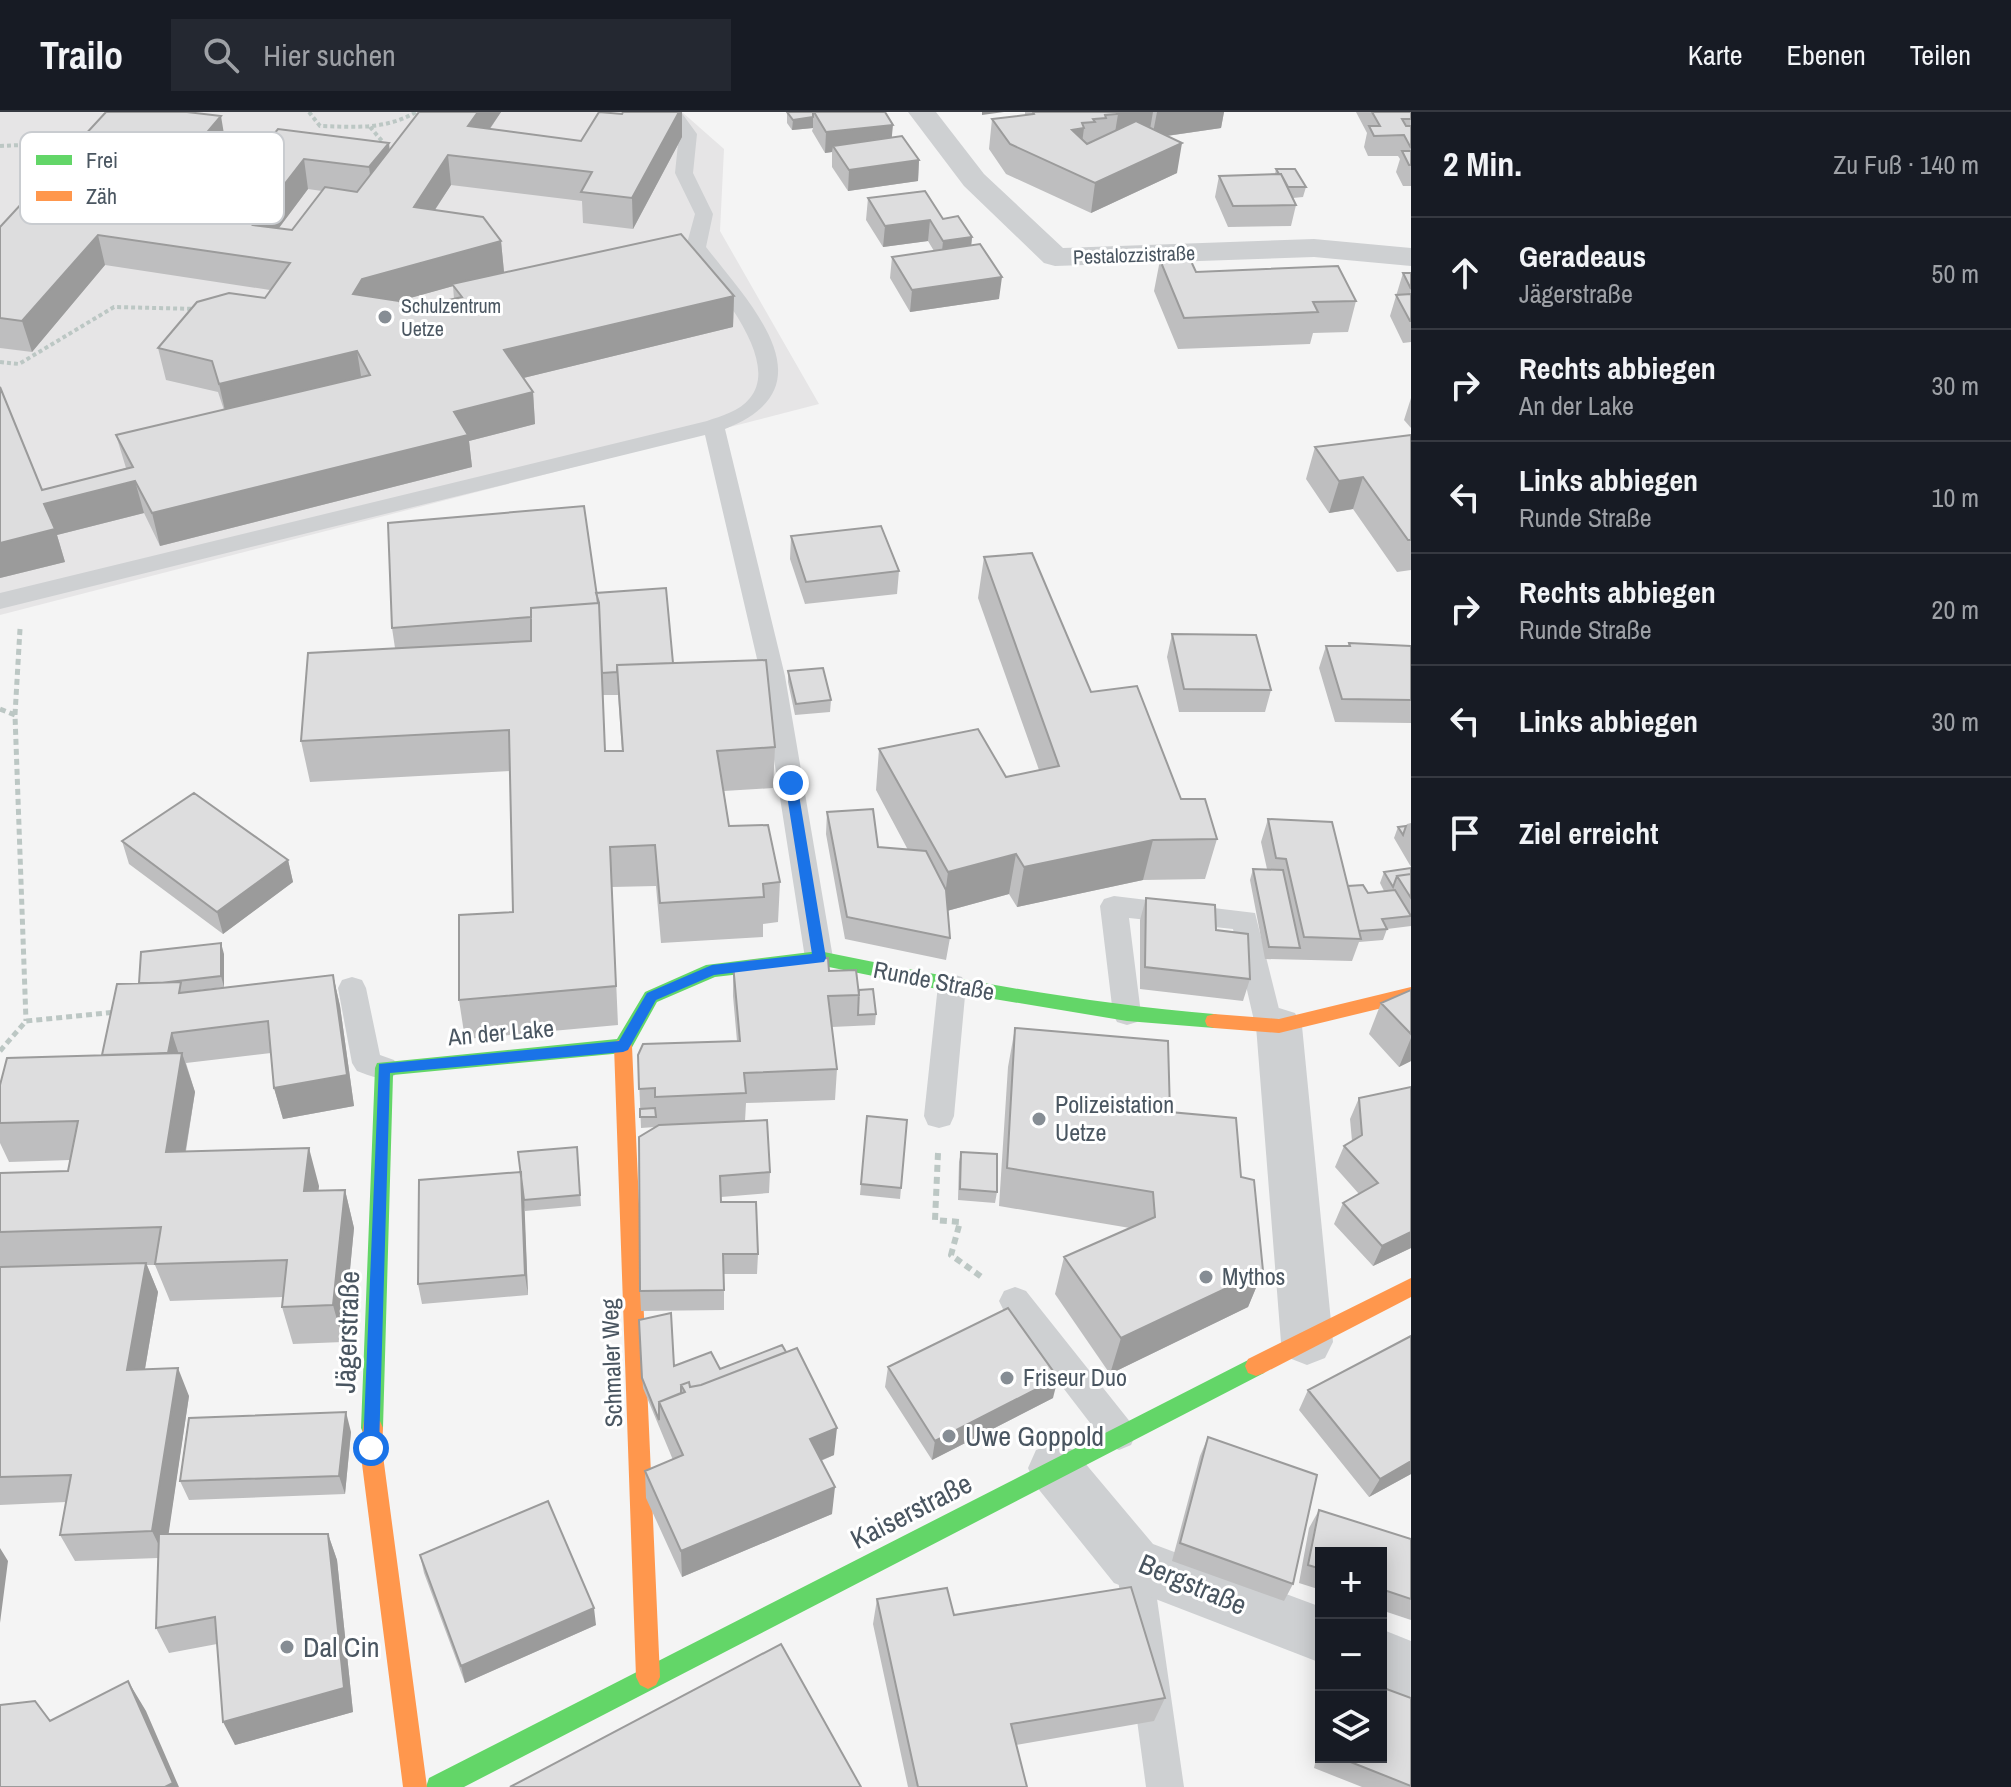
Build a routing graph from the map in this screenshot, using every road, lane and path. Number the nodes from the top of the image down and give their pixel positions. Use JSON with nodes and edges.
{"nodes":[{"id":1,"x":309,"y":112,"type":"edge"},
{"id":2,"x":416,"y":112,"type":"edge"},
{"id":3,"x":672,"y":112,"type":"edge"},
{"id":4,"x":922,"y":112,"type":"edge"},
{"id":5,"x":370,"y":127,"type":"junction"},
{"id":6,"x":20,"y":145,"type":"edge"},
{"id":7,"x":0,"y":146,"type":"edge"},
{"id":8,"x":396,"y":157,"type":"edge"},
{"id":9,"x":1411,"y":257,"type":"edge"},
{"id":10,"x":207,"y":309,"type":"edge"},
{"id":11,"x":0,"y":362,"type":"edge"},
{"id":12,"x":714,"y":426,"type":"junction"},
{"id":13,"x":11,"y":598,"type":"edge"},
{"id":14,"x":0,"y":709,"type":"edge"},
{"id":15,"x":15,"y":715,"type":"junction"},
{"id":16,"x":819,"y":958,"type":"junction"},
{"id":17,"x":952,"y":985,"type":"junction"},
{"id":18,"x":352,"y":988,"type":"dead end"},
{"id":19,"x":1411,"y":994,"type":"edge"},
{"id":20,"x":119,"y":1012,"type":"edge"},
{"id":21,"x":1127,"y":1014,"type":"junction"},
{"id":22,"x":26,"y":1021,"type":"junction"},
{"id":23,"x":1274,"y":1026,"type":"junction"},
{"id":24,"x":623,"y":1046,"type":"junction"},
{"id":25,"x":0,"y":1051,"type":"edge"},
{"id":26,"x":384,"y":1068,"type":"junction"},
{"id":27,"x":939,"y":1116,"type":"joint"},
{"id":28,"x":1411,"y":1287,"type":"edge"},
{"id":29,"x":1015,"y":1301,"type":"joint"},
{"id":30,"x":1307,"y":1342,"type":"junction"},
{"id":31,"x":1119,"y":1434,"type":"junction"},
{"id":32,"x":1055,"y":1468,"type":"junction"},
{"id":33,"x":1134,"y":1564,"type":"junction"},
{"id":34,"x":1315,"y":1633,"type":"edge"},
{"id":35,"x":1387,"y":1660,"type":"edge"},
{"id":36,"x":1411,"y":1670,"type":"edge"},
{"id":37,"x":648,"y":1677,"type":"junction"},
{"id":38,"x":415,"y":1787,"type":"edge"},
{"id":39,"x":438,"y":1787,"type":"edge"},
{"id":40,"x":1165,"y":1787,"type":"edge"}],
"edges":[{"from":1,"to":5,"type":"path"},
{"from":2,"to":5,"type":"path"},
{"from":3,"to":12,"type":"lane"},
{"from":4,"to":9,"type":"street","name":"Pestalozzistraße"},
{"from":5,"to":8,"type":"path"},
{"from":6,"to":7,"type":"path"},
{"from":10,"to":11,"type":"path"},
{"from":12,"to":13,"type":"lane"},
{"from":12,"to":16,"type":"lane"},
{"from":13,"to":15,"type":"path"},
{"from":14,"to":15,"type":"path"},
{"from":15,"to":22,"type":"path"},
{"from":16,"to":17,"type":"street","name":"Runde Straße"},
{"from":16,"to":24,"type":"street","name":"Runde Straße"},
{"from":17,"to":21,"type":"street","name":"Runde Straße"},
{"from":17,"to":27,"type":"lane"},
{"from":18,"to":26,"type":"lane"},
{"from":19,"to":23,"type":"street","name":"Runde Straße"},
{"from":20,"to":22,"type":"path"},
{"from":21,"to":23,"type":"street","name":"Runde Straße"},
{"from":21,"to":23,"type":"lane"},
{"from":22,"to":25,"type":"path"},
{"from":23,"to":30,"type":"street"},
{"from":24,"to":26,"type":"street","name":"An der Lake"},
{"from":24,"to":37,"type":"street","name":"Schmaler Weg"},
{"from":26,"to":38,"type":"street","name":"Jägerstraße"},
{"from":27,"to":29,"type":"path"},
{"from":28,"to":30,"type":"street","name":"Kaiserstraße"},
{"from":29,"to":31,"type":"lane"},
{"from":30,"to":31,"type":"street","name":"Kaiserstraße"},
{"from":31,"to":32,"type":"street","name":"Kaiserstraße"},
{"from":32,"to":33,"type":"street","name":"Bergstraße"},
{"from":32,"to":37,"type":"street","name":"Kaiserstraße"},
{"from":33,"to":34,"type":"street","name":"Bergstraße"},
{"from":33,"to":40,"type":"lane"},
{"from":35,"to":36,"type":"street"},
{"from":37,"to":39,"type":"street","name":"Kaiserstraße"}]}
